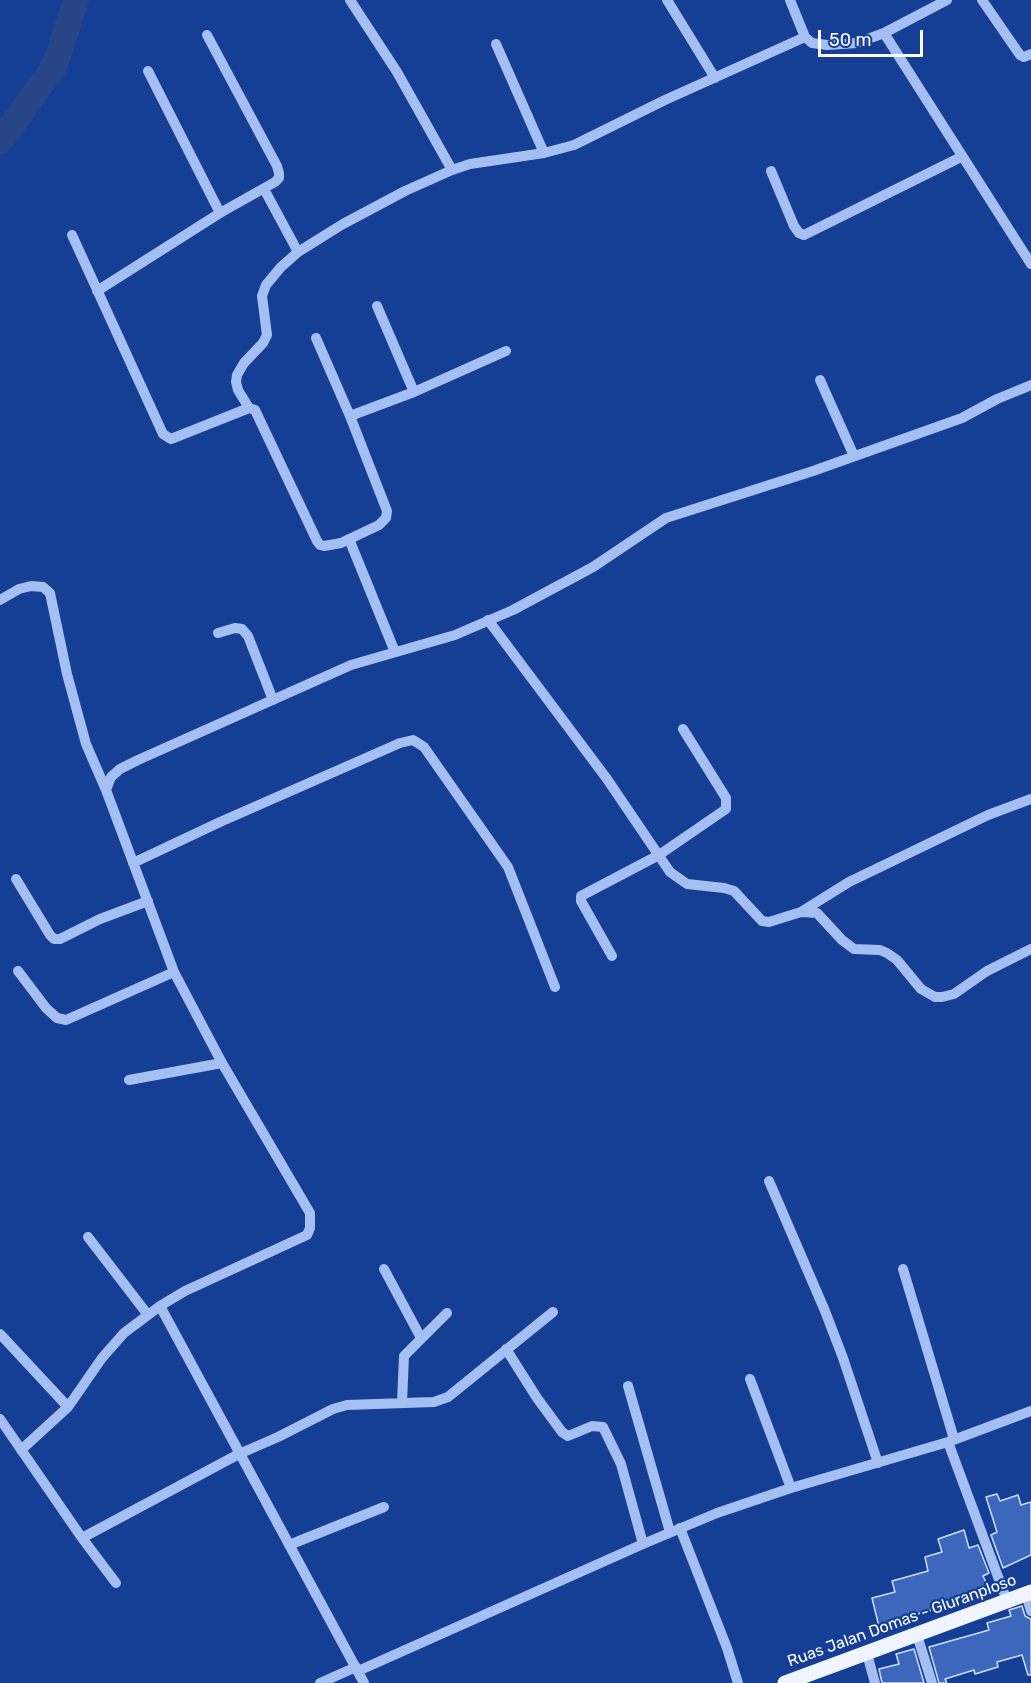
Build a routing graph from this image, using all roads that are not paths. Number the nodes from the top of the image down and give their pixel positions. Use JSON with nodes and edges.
{"nodes":[{"id":1,"x":350,"y":0,"type":"edge"},
{"id":2,"x":667,"y":0,"type":"edge"},
{"id":3,"x":790,"y":0,"type":"edge"},
{"id":4,"x":947,"y":0,"type":"edge"},
{"id":5,"x":982,"y":0,"type":"edge"},
{"id":6,"x":884,"y":33,"type":"junction"},
{"id":7,"x":207,"y":35,"type":"dead end"},
{"id":8,"x":805,"y":37,"type":"junction"},
{"id":9,"x":496,"y":44,"type":"dead end"},
{"id":10,"x":1031,"y":54,"type":"edge"},
{"id":11,"x":148,"y":71,"type":"dead end"},
{"id":12,"x":715,"y":78,"type":"junction"},
{"id":13,"x":544,"y":153,"type":"junction"},
{"id":14,"x":962,"y":157,"type":"junction"},
{"id":15,"x":452,"y":170,"type":"junction"},
{"id":16,"x":771,"y":171,"type":"dead end"},
{"id":17,"x":264,"y":189,"type":"junction"},
{"id":18,"x":220,"y":213,"type":"junction"},
{"id":19,"x":72,"y":235,"type":"dead end"},
{"id":20,"x":298,"y":252,"type":"junction"},
{"id":21,"x":1031,"y":264,"type":"edge"},
{"id":22,"x":97,"y":291,"type":"junction"},
{"id":23,"x":377,"y":306,"type":"dead end"},
{"id":24,"x":316,"y":338,"type":"dead end"},
{"id":25,"x":506,"y":351,"type":"dead end"},
{"id":26,"x":820,"y":380,"type":"dead end"},
{"id":27,"x":1031,"y":385,"type":"edge"},
{"id":28,"x":414,"y":392,"type":"junction"},
{"id":29,"x":249,"y":408,"type":"junction"},
{"id":30,"x":350,"y":416,"type":"junction"},
{"id":31,"x":854,"y":456,"type":"junction"},
{"id":32,"x":349,"y":539,"type":"junction"},
{"id":33,"x":0,"y":600,"type":"edge"},
{"id":34,"x":488,"y":620,"type":"junction"},
{"id":35,"x":218,"y":633,"type":"dead end"},
{"id":36,"x":395,"y":652,"type":"junction"},
{"id":37,"x":273,"y":700,"type":"junction"},
{"id":38,"x":683,"y":729,"type":"dead end"},
{"id":39,"x":106,"y":790,"type":"junction"},
{"id":40,"x":1031,"y":799,"type":"edge"},
{"id":41,"x":659,"y":855,"type":"junction"},
{"id":42,"x":134,"y":863,"type":"junction"},
{"id":43,"x":16,"y":879,"type":"dead end"},
{"id":44,"x":148,"y":901,"type":"junction"},
{"id":45,"x":801,"y":912,"type":"junction"},
{"id":46,"x":1031,"y":949,"type":"edge"},
{"id":47,"x":612,"y":956,"type":"dead end"},
{"id":48,"x":18,"y":971,"type":"dead end"},
{"id":49,"x":174,"y":972,"type":"junction"},
{"id":50,"x":555,"y":987,"type":"dead end"},
{"id":51,"x":222,"y":1063,"type":"junction"},
{"id":52,"x":129,"y":1080,"type":"dead end"},
{"id":53,"x":769,"y":1181,"type":"dead end"},
{"id":54,"x":88,"y":1237,"type":"dead end"},
{"id":55,"x":384,"y":1269,"type":"dead end"},
{"id":56,"x":903,"y":1269,"type":"dead end"},
{"id":57,"x":160,"y":1306,"type":"junction"},
{"id":58,"x":553,"y":1312,"type":"dead end"},
{"id":59,"x":447,"y":1313,"type":"dead end"},
{"id":60,"x":148,"y":1315,"type":"junction"},
{"id":61,"x":0,"y":1334,"type":"edge"},
{"id":62,"x":422,"y":1338,"type":"junction"},
{"id":63,"x":506,"y":1348,"type":"junction"},
{"id":64,"x":750,"y":1379,"type":"dead end"},
{"id":65,"x":628,"y":1386,"type":"dead end"},
{"id":66,"x":402,"y":1403,"type":"junction"},
{"id":67,"x":68,"y":1407,"type":"junction"},
{"id":68,"x":1031,"y":1411,"type":"edge"},
{"id":69,"x":0,"y":1419,"type":"edge"},
{"id":70,"x":951,"y":1441,"type":"junction"},
{"id":71,"x":21,"y":1450,"type":"junction"},
{"id":72,"x":239,"y":1454,"type":"junction"},
{"id":73,"x":878,"y":1463,"type":"junction"},
{"id":74,"x":791,"y":1488,"type":"junction"},
{"id":75,"x":384,"y":1507,"type":"dead end"},
{"id":76,"x":675,"y":1530,"type":"junction"},
{"id":77,"x":82,"y":1538,"type":"junction"},
{"id":78,"x":643,"y":1544,"type":"junction"},
{"id":79,"x":289,"y":1545,"type":"junction"},
{"id":80,"x":116,"y":1583,"type":"dead end"},
{"id":81,"x":1029,"y":1593,"type":"edge"},
{"id":82,"x":1007,"y":1601,"type":"junction"},
{"id":83,"x":1031,"y":1611,"type":"edge"},
{"id":84,"x":917,"y":1635,"type":"junction"},
{"id":85,"x":867,"y":1654,"type":"junction"},
{"id":86,"x":357,"y":1669,"type":"junction"},
{"id":87,"x":320,"y":1683,"type":"edge"},
{"id":88,"x":364,"y":1683,"type":"edge"},
{"id":89,"x":738,"y":1683,"type":"edge"},
{"id":90,"x":785,"y":1683,"type":"edge"},
{"id":91,"x":875,"y":1683,"type":"edge"},
{"id":92,"x":932,"y":1683,"type":"edge"}],
"edges":[{"from":1,"to":15,"type":"street"},
{"from":2,"to":12,"type":"street"},
{"from":3,"to":8,"type":"street"},
{"from":4,"to":6,"type":"street"},
{"from":5,"to":10,"type":"street"},
{"from":6,"to":8,"type":"street"},
{"from":6,"to":14,"type":"street"},
{"from":7,"to":17,"type":"street"},
{"from":8,"to":12,"type":"street"},
{"from":9,"to":13,"type":"street"},
{"from":11,"to":18,"type":"street"},
{"from":12,"to":13,"type":"street"},
{"from":13,"to":15,"type":"street"},
{"from":14,"to":16,"type":"street"},
{"from":14,"to":21,"type":"street"},
{"from":15,"to":20,"type":"street"},
{"from":17,"to":18,"type":"street"},
{"from":17,"to":20,"type":"street"},
{"from":18,"to":22,"type":"street"},
{"from":19,"to":22,"type":"street"},
{"from":20,"to":29,"type":"street"},
{"from":22,"to":29,"type":"street"},
{"from":23,"to":28,"type":"street"},
{"from":24,"to":30,"type":"street"},
{"from":25,"to":28,"type":"street"},
{"from":26,"to":31,"type":"street"},
{"from":27,"to":31,"type":"street"},
{"from":28,"to":30,"type":"street"},
{"from":29,"to":32,"type":"street"},
{"from":30,"to":32,"type":"street"},
{"from":31,"to":34,"type":"street"},
{"from":32,"to":36,"type":"street"},
{"from":33,"to":39,"type":"street"},
{"from":34,"to":36,"type":"street"},
{"from":34,"to":41,"type":"street"},
{"from":35,"to":37,"type":"street"},
{"from":36,"to":37,"type":"street"},
{"from":37,"to":39,"type":"street"},
{"from":38,"to":41,"type":"street"},
{"from":39,"to":42,"type":"street"},
{"from":40,"to":45,"type":"street"},
{"from":41,"to":45,"type":"street"},
{"from":41,"to":47,"type":"street"},
{"from":42,"to":44,"type":"street"},
{"from":42,"to":50,"type":"street"},
{"from":43,"to":44,"type":"street"},
{"from":44,"to":49,"type":"street"},
{"from":45,"to":46,"type":"street"},
{"from":48,"to":49,"type":"street"},
{"from":49,"to":51,"type":"street"},
{"from":51,"to":52,"type":"street"},
{"from":51,"to":57,"type":"street"},
{"from":53,"to":73,"type":"street"},
{"from":54,"to":60,"type":"street"},
{"from":55,"to":62,"type":"street"},
{"from":56,"to":70,"type":"street"},
{"from":57,"to":60,"type":"street"},
{"from":57,"to":72,"type":"street"},
{"from":58,"to":63,"type":"street"},
{"from":59,"to":62,"type":"street"},
{"from":60,"to":67,"type":"street"},
{"from":61,"to":67,"type":"street"},
{"from":62,"to":66,"type":"street"},
{"from":63,"to":66,"type":"street"},
{"from":63,"to":78,"type":"street"},
{"from":64,"to":74,"type":"street"},
{"from":65,"to":76,"type":"street"},
{"from":66,"to":72,"type":"street"},
{"from":67,"to":71,"type":"street"},
{"from":68,"to":70,"type":"street"},
{"from":69,"to":71,"type":"street"},
{"from":70,"to":73,"type":"street"},
{"from":70,"to":82,"type":"street"},
{"from":71,"to":77,"type":"street"},
{"from":72,"to":77,"type":"street"},
{"from":72,"to":79,"type":"street"},
{"from":73,"to":74,"type":"street"},
{"from":74,"to":76,"type":"street"},
{"from":75,"to":79,"type":"street"},
{"from":76,"to":78,"type":"street"},
{"from":76,"to":89,"type":"street"},
{"from":77,"to":80,"type":"street"},
{"from":78,"to":86,"type":"street"},
{"from":79,"to":86,"type":"street"},
{"from":81,"to":82,"type":"main road","name":"Ruas Jalan Domas - Gluranploso"},
{"from":81,"to":83,"type":"street"},
{"from":82,"to":84,"type":"main road","name":"Ruas Jalan Domas - Gluranploso"},
{"from":84,"to":85,"type":"main road","name":"Ruas Jalan Domas - Gluranploso"},
{"from":84,"to":92,"type":"street"},
{"from":85,"to":90,"type":"main road","name":"Ruas Jalan Domas - Gluranploso"},
{"from":85,"to":91,"type":"street"},
{"from":86,"to":87,"type":"street"},
{"from":86,"to":88,"type":"street"}]}
